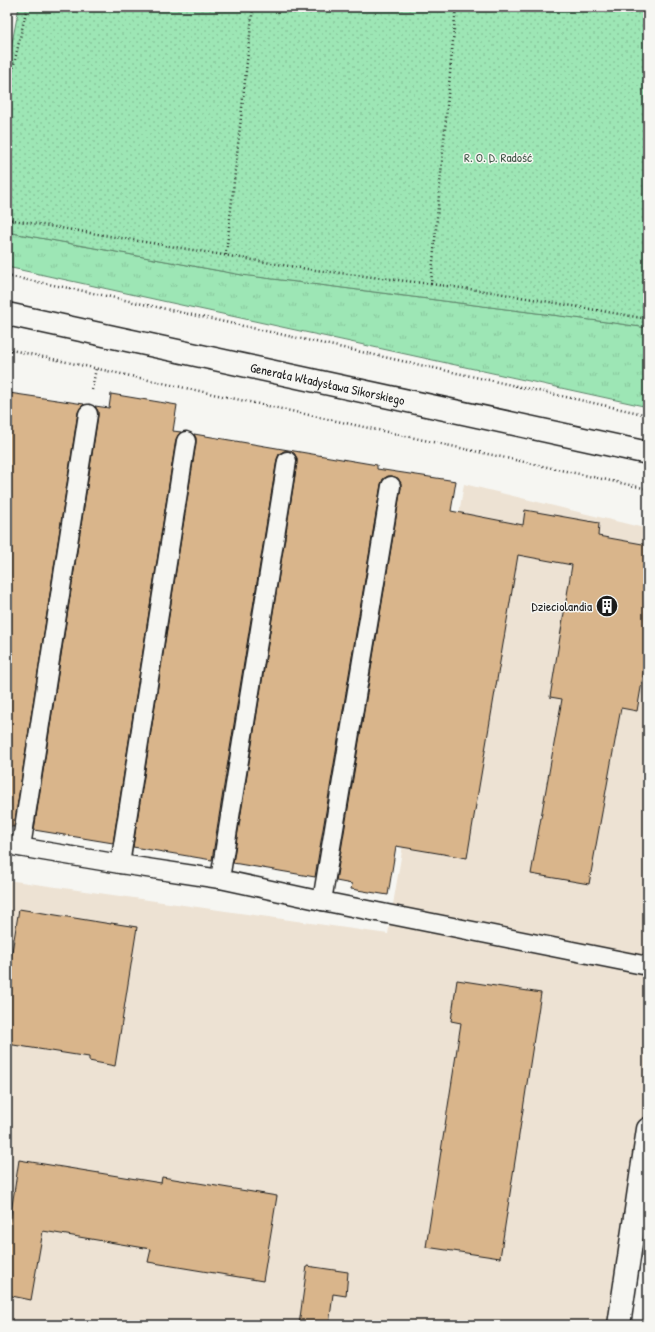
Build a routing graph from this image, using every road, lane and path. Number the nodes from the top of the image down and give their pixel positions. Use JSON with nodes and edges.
{"nodes":[{"id":1,"x":27,"y":7,"type":"edge"},
{"id":2,"x":253,"y":7,"type":"edge"},
{"id":3,"x":456,"y":7,"type":"edge"},
{"id":4,"x":7,"y":95,"type":"edge"},
{"id":5,"x":7,"y":219,"type":"edge"},
{"id":6,"x":226,"y":255,"type":"junction"},
{"id":7,"x":7,"y":276,"type":"edge"},
{"id":8,"x":431,"y":284,"type":"junction"},
{"id":9,"x":648,"y":298,"type":"edge"},
{"id":10,"x":7,"y":314,"type":"edge"},
{"id":11,"x":647,"y":319,"type":"edge"},
{"id":12,"x":7,"y":349,"type":"edge"},
{"id":13,"x":88,"y":414,"type":"dead end"},
{"id":14,"x":648,"y":414,"type":"edge"},
{"id":15,"x":186,"y":441,"type":"dead end"},
{"id":16,"x":648,"y":453,"type":"edge"},
{"id":17,"x":287,"y":461,"type":"dead end"},
{"id":18,"x":391,"y":486,"type":"dead end"},
{"id":19,"x":648,"y":489,"type":"edge"},
{"id":20,"x":14,"y":846,"type":"edge"},
{"id":21,"x":120,"y":864,"type":"junction"},
{"id":22,"x":220,"y":878,"type":"junction"},
{"id":23,"x":322,"y":901,"type":"junction"},
{"id":24,"x":648,"y":966,"type":"edge"},
{"id":25,"x":648,"y":1129,"type":"edge"},
{"id":26,"x":619,"y":1325,"type":"edge"}],
"edges":[{"from":1,"to":4,"type":"path"},
{"from":2,"to":6,"type":"path"},
{"from":3,"to":8,"type":"path"},
{"from":5,"to":6,"type":"path"},
{"from":6,"to":8,"type":"path"},
{"from":7,"to":14,"type":"path"},
{"from":8,"to":11,"type":"path"},
{"from":9,"to":11,"type":"path"},
{"from":10,"to":16,"type":"main road","name":"Generała Władysława Sikorskiego"},
{"from":12,"to":19,"type":"path"},
{"from":13,"to":20,"type":"lane"},
{"from":15,"to":21,"type":"lane"},
{"from":17,"to":22,"type":"lane"},
{"from":18,"to":23,"type":"lane"},
{"from":20,"to":21,"type":"lane"},
{"from":21,"to":22,"type":"lane"},
{"from":22,"to":23,"type":"lane"},
{"from":23,"to":24,"type":"lane"},
{"from":25,"to":26,"type":"main road"}]}
